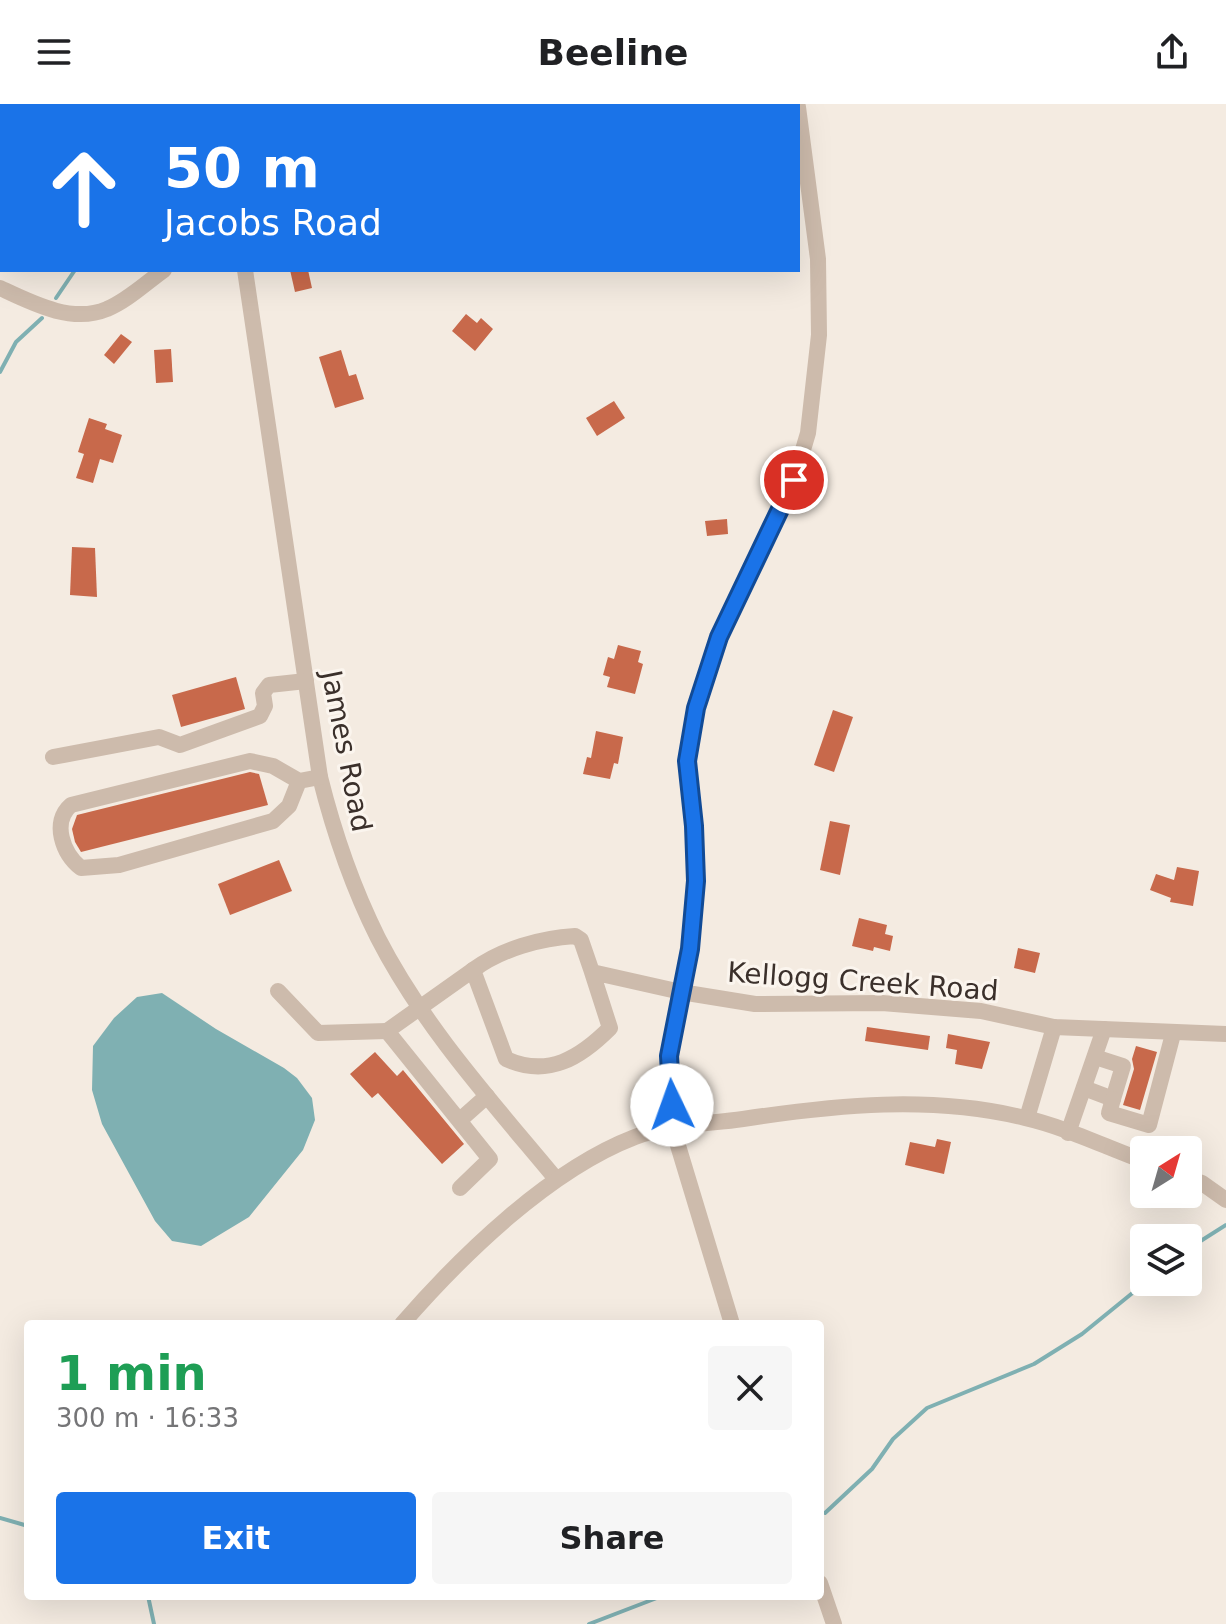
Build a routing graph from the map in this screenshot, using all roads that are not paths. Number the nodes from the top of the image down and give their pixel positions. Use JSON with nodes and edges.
{"nodes":[{"id":1,"x":800,"y":128,"type":"edge"},
{"id":2,"x":161,"y":272,"type":"edge"},
{"id":3,"x":245,"y":272,"type":"edge"},
{"id":4,"x":0,"y":288,"type":"edge"},
{"id":5,"x":306,"y":681,"type":"junction"},
{"id":6,"x":53,"y":757,"type":"dead end"},
{"id":7,"x":320,"y":777,"type":"junction"},
{"id":8,"x":299,"y":781,"type":"junction"},
{"id":9,"x":473,"y":970,"type":"junction"},
{"id":10,"x":592,"y":972,"type":"junction"},
{"id":11,"x":278,"y":991,"type":"dead end"},
{"id":12,"x":681,"y":992,"type":"junction"},
{"id":13,"x":420,"y":1005,"type":"junction"},
{"id":14,"x":1054,"y":1027,"type":"junction"},
{"id":15,"x":1104,"y":1029,"type":"junction"},
{"id":16,"x":387,"y":1031,"type":"junction"},
{"id":17,"x":1173,"y":1034,"type":"junction"},
{"id":18,"x":1226,"y":1034,"type":"edge"},
{"id":19,"x":1095,"y":1057,"type":"junction"},
{"id":20,"x":1084,"y":1088,"type":"junction"},
{"id":21,"x":487,"y":1096,"type":"junction"},
{"id":22,"x":1113,"y":1099,"type":"junction"},
{"id":23,"x":1027,"y":1118,"type":"junction"},
{"id":24,"x":460,"y":1120,"type":"junction"},
{"id":25,"x":673,"y":1129,"type":"junction"},
{"id":26,"x":1068,"y":1133,"type":"junction"},
{"id":27,"x":1130,"y":1156,"type":"edge"},
{"id":28,"x":556,"y":1179,"type":"junction"},
{"id":29,"x":1202,"y":1183,"type":"edge"},
{"id":30,"x":460,"y":1188,"type":"dead end"},
{"id":31,"x":1226,"y":1200,"type":"edge"},
{"id":32,"x":405,"y":1320,"type":"edge"},
{"id":33,"x":731,"y":1320,"type":"edge"},
{"id":34,"x":824,"y":1595,"type":"edge"},
{"id":35,"x":834,"y":1624,"type":"edge"}],
"edges":[{"from":1,"to":12,"type":"street"},
{"from":2,"to":4,"type":"street"},
{"from":3,"to":5,"type":"street","name":"James Road"},
{"from":5,"to":6,"type":"street"},
{"from":5,"to":7,"type":"street","name":"James Road"},
{"from":7,"to":8,"type":"street"},
{"from":7,"to":13,"type":"street","name":"James Road"},
{"from":8,"to":8,"type":"street"},
{"from":9,"to":10,"type":"street"},
{"from":9,"to":10,"type":"street"},
{"from":9,"to":13,"type":"street"},
{"from":10,"to":12,"type":"street","name":"Kellogg Creek Road"},
{"from":11,"to":16,"type":"street"},
{"from":12,"to":14,"type":"street","name":"Kellogg Creek Road"},
{"from":12,"to":25,"type":"street"},
{"from":13,"to":16,"type":"street"},
{"from":13,"to":21,"type":"street","name":"James Road"},
{"from":14,"to":15,"type":"street","name":"Kellogg Creek Road"},
{"from":14,"to":23,"type":"street"},
{"from":15,"to":17,"type":"street","name":"Kellogg Creek Road"},
{"from":15,"to":19,"type":"street"},
{"from":16,"to":24,"type":"street"},
{"from":17,"to":18,"type":"street","name":"Kellogg Creek Road"},
{"from":17,"to":22,"type":"street"},
{"from":19,"to":20,"type":"street"},
{"from":19,"to":22,"type":"street"},
{"from":20,"to":22,"type":"street"},
{"from":20,"to":26,"type":"street"},
{"from":21,"to":24,"type":"street"},
{"from":21,"to":28,"type":"street","name":"James Road"},
{"from":23,"to":25,"type":"street"},
{"from":23,"to":26,"type":"street"},
{"from":24,"to":30,"type":"street"},
{"from":25,"to":28,"type":"street"},
{"from":25,"to":33,"type":"street"},
{"from":26,"to":27,"type":"street"},
{"from":28,"to":32,"type":"street"},
{"from":29,"to":31,"type":"street"},
{"from":34,"to":35,"type":"street"}]}
